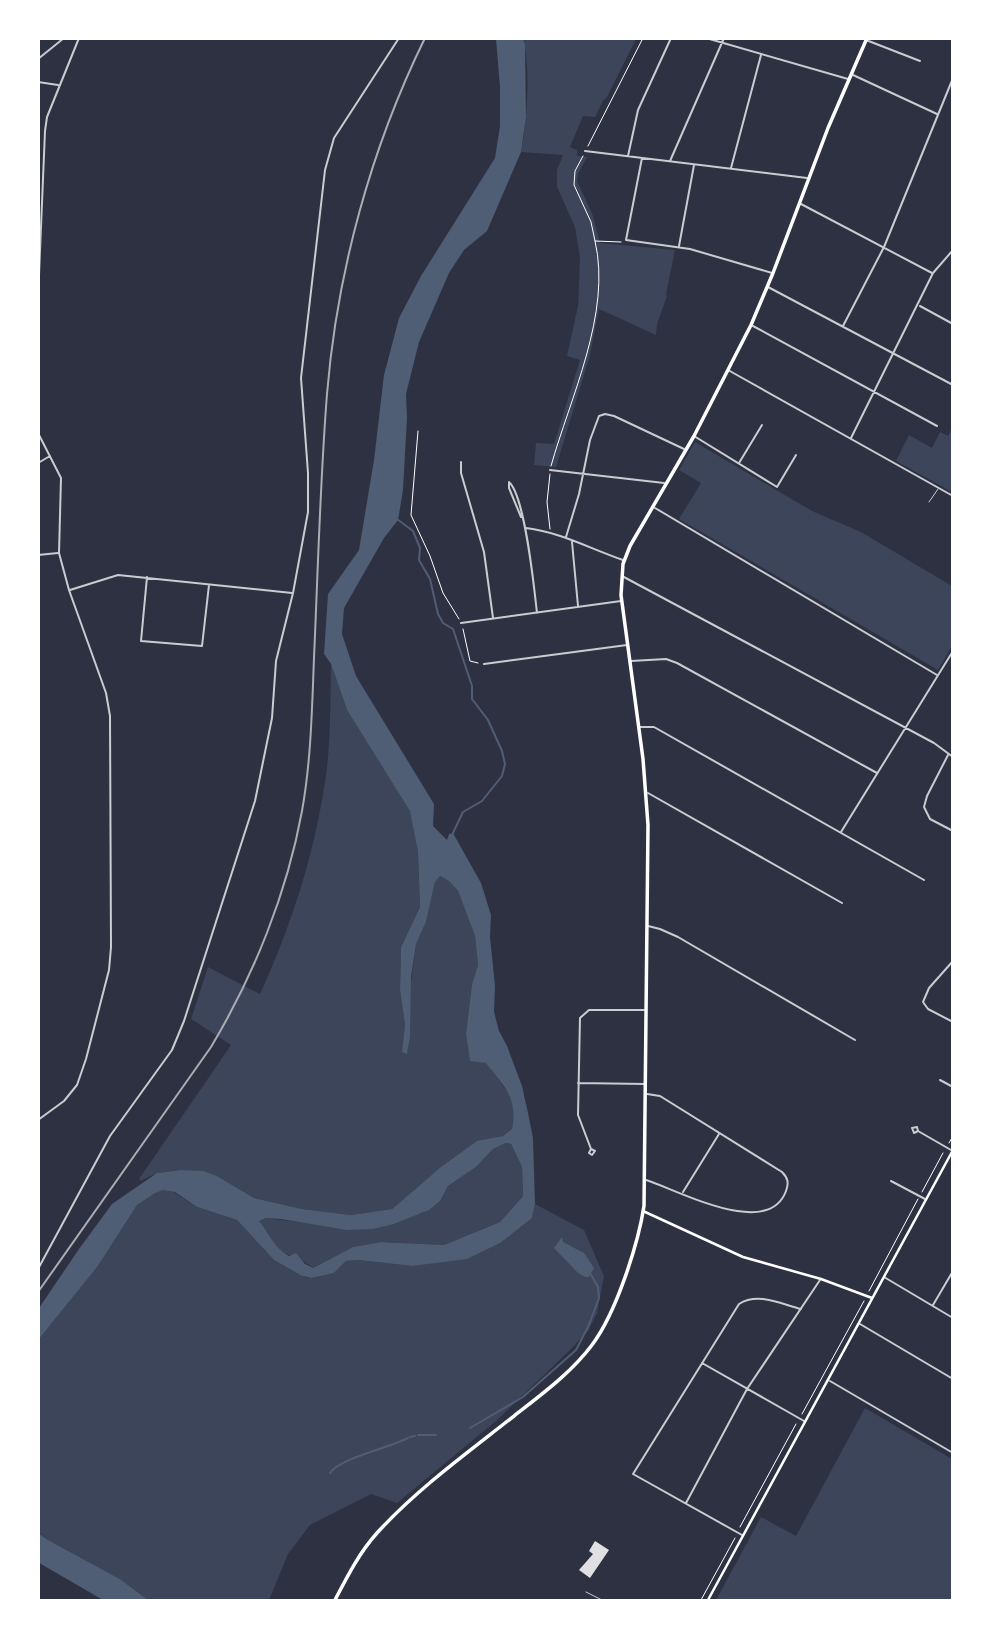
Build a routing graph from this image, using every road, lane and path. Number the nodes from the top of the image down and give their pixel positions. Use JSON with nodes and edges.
{"nodes":[{"id":1,"x":64,"y":38,"type":"edge"},
{"id":2,"x":79,"y":38,"type":"edge"},
{"id":3,"x":399,"y":38,"type":"edge"},
{"id":4,"x":671,"y":38,"type":"edge"},
{"id":5,"x":706,"y":38,"type":"edge"},
{"id":6,"x":724,"y":38,"type":"edge"},
{"id":7,"x":867,"y":39,"type":"edge"},
{"id":8,"x":722,"y":43,"type":"junction"},
{"id":9,"x":761,"y":54,"type":"junction"},
{"id":10,"x":38,"y":59,"type":"edge"},
{"id":11,"x":920,"y":61,"type":"dead end"},
{"id":12,"x":850,"y":77,"type":"junction"},
{"id":13,"x":953,"y":78,"type":"edge"},
{"id":14,"x":38,"y":82,"type":"edge"},
{"id":15,"x":951,"y":84,"type":"edge"},
{"id":16,"x":59,"y":85,"type":"junction"},
{"id":17,"x":938,"y":114,"type":"junction"},
{"id":18,"x":38,"y":130,"type":"edge"},
{"id":19,"x":45,"y":131,"type":"junction"},
{"id":20,"x":585,"y":152,"type":"dead end"},
{"id":21,"x":628,"y":157,"type":"junction"},
{"id":22,"x":642,"y":158,"type":"junction"},
{"id":23,"x":670,"y":162,"type":"junction"},
{"id":24,"x":694,"y":164,"type":"junction"},
{"id":25,"x":731,"y":169,"type":"junction"},
{"id":26,"x":808,"y":178,"type":"junction"},
{"id":27,"x":41,"y":179,"type":"edge"},
{"id":28,"x":799,"y":203,"type":"junction"},
{"id":29,"x":38,"y":204,"type":"edge"},
{"id":30,"x":43,"y":204,"type":"junction"},
{"id":31,"x":595,"y":241,"type":"dead end"},
{"id":32,"x":679,"y":247,"type":"junction"},
{"id":33,"x":884,"y":247,"type":"junction"},
{"id":34,"x":953,"y":250,"type":"edge"},
{"id":35,"x":773,"y":273,"type":"junction"},
{"id":36,"x":933,"y":273,"type":"junction"},
{"id":37,"x":768,"y":287,"type":"junction"},
{"id":38,"x":38,"y":299,"type":"edge"},
{"id":39,"x":918,"y":305,"type":"junction"},
{"id":40,"x":953,"y":324,"type":"edge"},
{"id":41,"x":751,"y":325,"type":"junction"},
{"id":42,"x":843,"y":326,"type":"junction"},
{"id":43,"x":893,"y":353,"type":"junction"},
{"id":44,"x":728,"y":370,"type":"junction"},
{"id":45,"x":953,"y":385,"type":"edge"},
{"id":46,"x":873,"y":392,"type":"junction"},
{"id":47,"x":762,"y":425,"type":"dead end"},
{"id":48,"x":937,"y":426,"type":"dead end"},
{"id":49,"x":418,"y":431,"type":"dead end"},
{"id":50,"x":38,"y":433,"type":"edge"},
{"id":51,"x":694,"y":436,"type":"junction"},
{"id":52,"x":850,"y":439,"type":"junction"},
{"id":53,"x":686,"y":449,"type":"junction"},
{"id":54,"x":51,"y":455,"type":"junction"},
{"id":55,"x":796,"y":456,"type":"dead end"},
{"id":56,"x":461,"y":462,"type":"dead end"},
{"id":57,"x":38,"y":463,"type":"edge"},
{"id":58,"x":738,"y":463,"type":"junction"},
{"id":59,"x":550,"y":470,"type":"junction"},
{"id":60,"x":582,"y":474,"type":"junction"},
{"id":61,"x":667,"y":483,"type":"junction"},
{"id":62,"x":938,"y":488,"type":"junction"},
{"id":63,"x":953,"y":496,"type":"edge"},
{"id":64,"x":929,"y":502,"type":"dead end"},
{"id":65,"x":653,"y":506,"type":"junction"},
{"id":66,"x":521,"y":517,"type":"junction"},
{"id":67,"x":525,"y":528,"type":"junction"},
{"id":68,"x":551,"y":533,"type":"junction"},
{"id":69,"x":566,"y":537,"type":"junction"},
{"id":70,"x":572,"y":541,"type":"junction"},
{"id":71,"x":59,"y":553,"type":"junction"},
{"id":72,"x":38,"y":555,"type":"edge"},
{"id":73,"x":624,"y":561,"type":"junction"},
{"id":74,"x":622,"y":576,"type":"junction"},
{"id":75,"x":147,"y":577,"type":"junction"},
{"id":76,"x":209,"y":584,"type":"junction"},
{"id":77,"x":69,"y":590,"type":"junction"},
{"id":78,"x":293,"y":593,"type":"junction"},
{"id":79,"x":622,"y":601,"type":"junction"},
{"id":80,"x":578,"y":607,"type":"junction"},
{"id":81,"x":537,"y":613,"type":"junction"},
{"id":82,"x":493,"y":619,"type":"junction"},
{"id":83,"x":461,"y":623,"type":"junction"},
{"id":84,"x":628,"y":645,"type":"junction"},
{"id":85,"x":953,"y":651,"type":"edge"},
{"id":86,"x":630,"y":662,"type":"junction"},
{"id":87,"x":484,"y":664,"type":"joint"},
{"id":88,"x":937,"y":675,"type":"junction"},
{"id":89,"x":639,"y":727,"type":"junction"},
{"id":90,"x":905,"y":728,"type":"junction"},
{"id":91,"x":949,"y":754,"type":"junction"},
{"id":92,"x":953,"y":757,"type":"edge"},
{"id":93,"x":877,"y":773,"type":"junction"},
{"id":94,"x":646,"y":792,"type":"junction"},
{"id":95,"x":953,"y":831,"type":"edge"},
{"id":96,"x":841,"y":833,"type":"junction"},
{"id":97,"x":924,"y":880,"type":"dead end"},
{"id":98,"x":842,"y":903,"type":"dead end"},
{"id":99,"x":648,"y":926,"type":"junction"},
{"id":100,"x":953,"y":961,"type":"edge"},
{"id":101,"x":647,"y":1010,"type":"junction"},
{"id":102,"x":953,"y":1022,"type":"edge"},
{"id":103,"x":855,"y":1040,"type":"dead end"},
{"id":104,"x":940,"y":1080,"type":"dead end"},
{"id":105,"x":578,"y":1083,"type":"junction"},
{"id":106,"x":646,"y":1084,"type":"junction"},
{"id":107,"x":953,"y":1087,"type":"edge"},
{"id":108,"x":646,"y":1094,"type":"junction"},
{"id":109,"x":38,"y":1120,"type":"edge"},
{"id":110,"x":918,"y":1131,"type":"dead end"},
{"id":111,"x":720,"y":1133,"type":"junction"},
{"id":112,"x":953,"y":1136,"type":"edge"},
{"id":113,"x":946,"y":1147,"type":"junction"},
{"id":114,"x":591,"y":1149,"type":"dead end"},
{"id":115,"x":952,"y":1150,"type":"edge"},
{"id":116,"x":948,"y":1159,"type":"junction"},
{"id":117,"x":953,"y":1161,"type":"edge"},
{"id":118,"x":645,"y":1179,"type":"junction"},
{"id":119,"x":891,"y":1181,"type":"dead end"},
{"id":120,"x":683,"y":1192,"type":"junction"},
{"id":121,"x":919,"y":1196,"type":"junction"},
{"id":122,"x":926,"y":1200,"type":"junction"},
{"id":123,"x":643,"y":1211,"type":"junction"},
{"id":124,"x":38,"y":1269,"type":"edge"},
{"id":125,"x":953,"y":1272,"type":"edge"},
{"id":126,"x":883,"y":1277,"type":"junction"},
{"id":127,"x":821,"y":1279,"type":"junction"},
{"id":128,"x":869,"y":1290,"type":"dead end"},
{"id":129,"x":865,"y":1298,"type":"dead end"},
{"id":130,"x":872,"y":1298,"type":"junction"},
{"id":131,"x":933,"y":1306,"type":"junction"},
{"id":132,"x":801,"y":1309,"type":"junction"},
{"id":133,"x":953,"y":1318,"type":"edge"},
{"id":134,"x":858,"y":1324,"type":"junction"},
{"id":135,"x":702,"y":1362,"type":"junction"},
{"id":136,"x":828,"y":1379,"type":"junction"},
{"id":137,"x":953,"y":1379,"type":"edge"},
{"id":138,"x":747,"y":1389,"type":"junction"},
{"id":139,"x":799,"y":1418,"type":"junction"},
{"id":140,"x":805,"y":1421,"type":"junction"},
{"id":141,"x":953,"y":1453,"type":"edge"},
{"id":142,"x":686,"y":1504,"type":"junction"},
{"id":143,"x":737,"y":1533,"type":"junction"},
{"id":144,"x":743,"y":1536,"type":"junction"},
{"id":145,"x":586,"y":1592,"type":"dead end"},
{"id":146,"x":335,"y":1601,"type":"edge"},
{"id":147,"x":602,"y":1601,"type":"edge"},
{"id":148,"x":701,"y":1601,"type":"edge"},
{"id":149,"x":708,"y":1601,"type":"edge"}],
"edges":[{"from":1,"to":10,"type":"street"},
{"from":2,"to":16,"type":"street"},
{"from":3,"to":78,"type":"street"},
{"from":4,"to":21,"type":"street"},
{"from":5,"to":8,"type":"street"},
{"from":6,"to":8,"type":"street"},
{"from":7,"to":11,"type":"street"},
{"from":7,"to":12,"type":"main road"},
{"from":8,"to":9,"type":"street"},
{"from":8,"to":23,"type":"street"},
{"from":9,"to":12,"type":"street"},
{"from":9,"to":25,"type":"street"},
{"from":12,"to":17,"type":"street"},
{"from":12,"to":26,"type":"main road"},
{"from":13,"to":15,"type":"street"},
{"from":14,"to":16,"type":"street"},
{"from":15,"to":17,"type":"street"},
{"from":16,"to":19,"type":"street"},
{"from":17,"to":33,"type":"street"},
{"from":18,"to":19,"type":"street"},
{"from":19,"to":27,"type":"street"},
{"from":20,"to":21,"type":"street"},
{"from":21,"to":22,"type":"street"},
{"from":22,"to":23,"type":"street"},
{"from":22,"to":32,"type":"street"},
{"from":23,"to":24,"type":"street"},
{"from":24,"to":25,"type":"street"},
{"from":24,"to":32,"type":"street"},
{"from":25,"to":26,"type":"street"},
{"from":26,"to":28,"type":"main road"},
{"from":27,"to":30,"type":"street"},
{"from":28,"to":33,"type":"street"},
{"from":28,"to":35,"type":"main road"},
{"from":29,"to":30,"type":"street"},
{"from":30,"to":38,"type":"street"},
{"from":31,"to":59,"type":"path"},
{"from":32,"to":35,"type":"street"},
{"from":33,"to":36,"type":"street"},
{"from":33,"to":42,"type":"street"},
{"from":34,"to":36,"type":"street"},
{"from":35,"to":37,"type":"main road"},
{"from":36,"to":39,"type":"street"},
{"from":37,"to":41,"type":"main road"},
{"from":37,"to":42,"type":"street"},
{"from":39,"to":40,"type":"street"},
{"from":39,"to":43,"type":"street"},
{"from":41,"to":44,"type":"main road"},
{"from":41,"to":46,"type":"street"},
{"from":42,"to":43,"type":"street"},
{"from":43,"to":45,"type":"street"},
{"from":43,"to":46,"type":"street"},
{"from":44,"to":51,"type":"main road"},
{"from":44,"to":52,"type":"street"},
{"from":46,"to":48,"type":"street"},
{"from":46,"to":52,"type":"street"},
{"from":47,"to":58,"type":"street"},
{"from":49,"to":83,"type":"path"},
{"from":50,"to":54,"type":"street"},
{"from":51,"to":53,"type":"main road"},
{"from":51,"to":58,"type":"street"},
{"from":52,"to":62,"type":"street"},
{"from":53,"to":60,"type":"street"},
{"from":53,"to":61,"type":"main road"},
{"from":54,"to":57,"type":"street"},
{"from":54,"to":71,"type":"street"},
{"from":55,"to":58,"type":"street"},
{"from":56,"to":82,"type":"street"},
{"from":59,"to":60,"type":"street"},
{"from":59,"to":68,"type":"path"},
{"from":60,"to":61,"type":"street"},
{"from":60,"to":69,"type":"street"},
{"from":61,"to":65,"type":"main road"},
{"from":62,"to":63,"type":"street"},
{"from":62,"to":64,"type":"lane"},
{"from":65,"to":73,"type":"main road"},
{"from":65,"to":88,"type":"street"},
{"from":66,"to":66,"type":"street"},
{"from":66,"to":67,"type":"street"},
{"from":67,"to":68,"type":"street"},
{"from":67,"to":81,"type":"street"},
{"from":68,"to":69,"type":"street"},
{"from":69,"to":70,"type":"street"},
{"from":70,"to":73,"type":"street"},
{"from":70,"to":80,"type":"street"},
{"from":71,"to":72,"type":"street"},
{"from":71,"to":77,"type":"street"},
{"from":73,"to":74,"type":"main road"},
{"from":74,"to":79,"type":"main road"},
{"from":74,"to":90,"type":"street"},
{"from":75,"to":76,"type":"street"},
{"from":75,"to":76,"type":"street"},
{"from":75,"to":77,"type":"street"},
{"from":76,"to":78,"type":"street"},
{"from":77,"to":109,"type":"street"},
{"from":78,"to":124,"type":"street"},
{"from":79,"to":80,"type":"street"},
{"from":79,"to":84,"type":"main road"},
{"from":80,"to":81,"type":"street"},
{"from":81,"to":82,"type":"street"},
{"from":82,"to":83,"type":"street"},
{"from":83,"to":87,"type":"path"},
{"from":84,"to":86,"type":"main road"},
{"from":84,"to":87,"type":"street"},
{"from":85,"to":88,"type":"street"},
{"from":86,"to":89,"type":"main road"},
{"from":86,"to":93,"type":"street"},
{"from":88,"to":90,"type":"street"},
{"from":89,"to":94,"type":"main road"},
{"from":89,"to":96,"type":"street"},
{"from":90,"to":91,"type":"street"},
{"from":90,"to":93,"type":"street"},
{"from":91,"to":92,"type":"street"},
{"from":91,"to":95,"type":"street"},
{"from":93,"to":96,"type":"street"},
{"from":94,"to":98,"type":"street"},
{"from":94,"to":99,"type":"main road"},
{"from":96,"to":97,"type":"street"},
{"from":99,"to":101,"type":"main road"},
{"from":99,"to":103,"type":"street"},
{"from":100,"to":102,"type":"street"},
{"from":101,"to":105,"type":"street"},
{"from":101,"to":106,"type":"main road"},
{"from":104,"to":107,"type":"street"},
{"from":105,"to":106,"type":"street"},
{"from":105,"to":114,"type":"street"},
{"from":106,"to":108,"type":"main road"},
{"from":108,"to":111,"type":"street"},
{"from":108,"to":118,"type":"main road"},
{"from":110,"to":113,"type":"street"},
{"from":111,"to":120,"type":"street"},
{"from":111,"to":120,"type":"street"},
{"from":112,"to":113,"type":"path"},
{"from":113,"to":115,"type":"street"},
{"from":113,"to":121,"type":"path"},
{"from":115,"to":116,"type":"main road"},
{"from":116,"to":117,"type":"street"},
{"from":116,"to":122,"type":"main road"},
{"from":118,"to":120,"type":"street"},
{"from":118,"to":123,"type":"main road"},
{"from":119,"to":121,"type":"street"},
{"from":121,"to":122,"type":"street"},
{"from":121,"to":128,"type":"path"},
{"from":122,"to":126,"type":"main road"},
{"from":123,"to":127,"type":"main road"},
{"from":123,"to":146,"type":"main road"},
{"from":125,"to":131,"type":"street"},
{"from":126,"to":130,"type":"main road"},
{"from":126,"to":131,"type":"street"},
{"from":127,"to":130,"type":"main road"},
{"from":127,"to":132,"type":"street"},
{"from":129,"to":139,"type":"path"},
{"from":130,"to":134,"type":"main road"},
{"from":131,"to":133,"type":"street"},
{"from":132,"to":135,"type":"street"},
{"from":132,"to":138,"type":"street"},
{"from":134,"to":136,"type":"main road"},
{"from":134,"to":137,"type":"street"},
{"from":135,"to":138,"type":"street"},
{"from":135,"to":142,"type":"street"},
{"from":136,"to":140,"type":"main road"},
{"from":136,"to":141,"type":"street"},
{"from":138,"to":139,"type":"street"},
{"from":138,"to":142,"type":"street"},
{"from":139,"to":140,"type":"street"},
{"from":139,"to":143,"type":"path"},
{"from":140,"to":144,"type":"main road"},
{"from":142,"to":143,"type":"street"},
{"from":143,"to":144,"type":"street"},
{"from":143,"to":148,"type":"path"},
{"from":144,"to":149,"type":"main road"},
{"from":145,"to":147,"type":"lane"}]}
